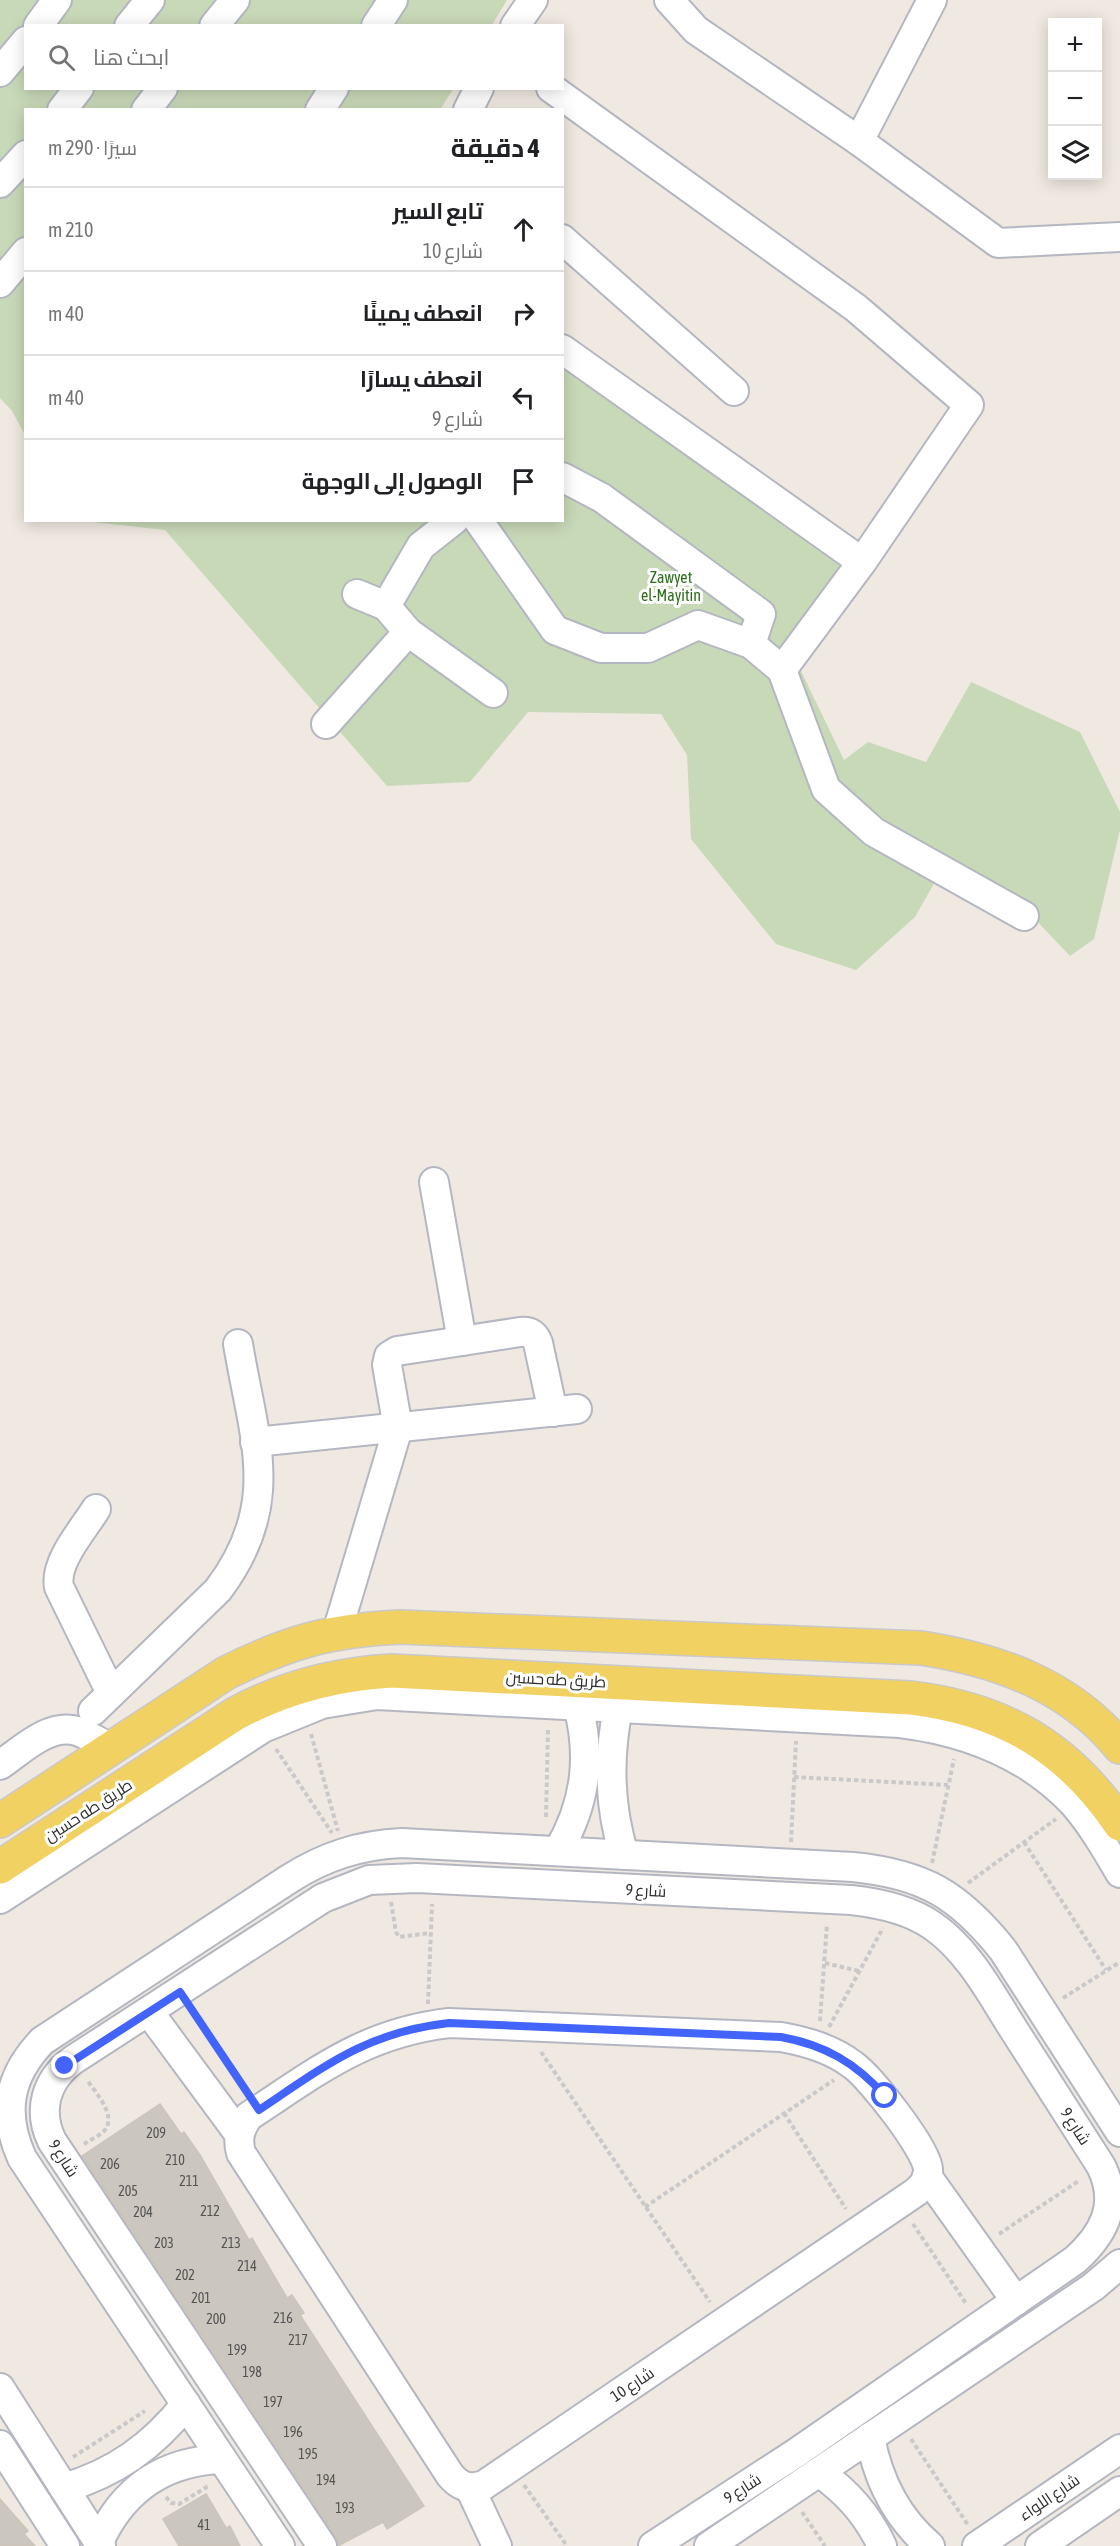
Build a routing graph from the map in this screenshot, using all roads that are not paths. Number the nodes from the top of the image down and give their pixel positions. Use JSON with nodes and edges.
{"nodes":[{"id":1,"x":57,"y":0,"type":"edge"},
{"id":2,"x":150,"y":0,"type":"edge"},
{"id":3,"x":235,"y":0,"type":"edge"},
{"id":4,"x":393,"y":0,"type":"edge"},
{"id":5,"x":533,"y":0,"type":"edge"},
{"id":6,"x":932,"y":0,"type":"edge"},
{"id":7,"x":672,"y":1,"type":"edge"},
{"id":8,"x":39,"y":24,"type":"edge"},
{"id":9,"x":131,"y":24,"type":"edge"},
{"id":10,"x":216,"y":24,"type":"edge"},
{"id":11,"x":377,"y":24,"type":"edge"},
{"id":12,"x":516,"y":24,"type":"edge"},
{"id":13,"x":24,"y":43,"type":"edge"},
{"id":14,"x":0,"y":72,"type":"edge"},
{"id":15,"x":77,"y":90,"type":"edge"},
{"id":16,"x":161,"y":90,"type":"edge"},
{"id":17,"x":333,"y":90,"type":"edge"},
{"id":18,"x":478,"y":90,"type":"edge"},
{"id":19,"x":554,"y":90,"type":"edge"},
{"id":20,"x":64,"y":108,"type":"edge"},
{"id":21,"x":148,"y":108,"type":"edge"},
{"id":22,"x":321,"y":108,"type":"edge"},
{"id":23,"x":469,"y":108,"type":"edge"},
{"id":24,"x":858,"y":141,"type":"junction"},
{"id":25,"x":24,"y":157,"type":"edge"},
{"id":26,"x":0,"y":183,"type":"edge"},
{"id":27,"x":1120,"y":237,"type":"edge"},
{"id":28,"x":564,"y":241,"type":"edge"},
{"id":29,"x":24,"y":254,"type":"edge"},
{"id":30,"x":0,"y":283,"type":"edge"},
{"id":31,"x":564,"y":350,"type":"edge"},
{"id":32,"x":734,"y":392,"type":"dead end"},
{"id":33,"x":564,"y":478,"type":"edge"},
{"id":34,"x":451,"y":522,"type":"edge"},
{"id":35,"x":479,"y":522,"type":"edge"},
{"id":36,"x":862,"y":562,"type":"junction"},
{"id":37,"x":357,"y":594,"type":"dead end"},
{"id":38,"x":386,"y":606,"type":"junction"},
{"id":39,"x":408,"y":632,"type":"junction"},
{"id":40,"x":751,"y":644,"type":"junction"},
{"id":41,"x":782,"y":670,"type":"junction"},
{"id":42,"x":493,"y":693,"type":"dead end"},
{"id":43,"x":326,"y":724,"type":"dead end"},
{"id":44,"x":1024,"y":916,"type":"dead end"},
{"id":45,"x":434,"y":1182,"type":"dead end"},
{"id":46,"x":462,"y":1341,"type":"junction"},
{"id":47,"x":238,"y":1344,"type":"dead end"},
{"id":48,"x":398,"y":1428,"type":"junction"},
{"id":49,"x":255,"y":1442,"type":"junction"},
{"id":50,"x":96,"y":1509,"type":"dead end"},
{"id":51,"x":337,"y":1632,"type":"junction"},
{"id":52,"x":491,"y":1688,"type":"junction"},
{"id":53,"x":630,"y":1700,"type":"junction"},
{"id":54,"x":578,"y":1706,"type":"junction"},
{"id":55,"x":1120,"y":1747,"type":"edge"},
{"id":56,"x":111,"y":1748,"type":"junction"},
{"id":57,"x":0,"y":1765,"type":"edge"},
{"id":58,"x":0,"y":1821,"type":"edge"},
{"id":59,"x":1120,"y":1824,"type":"edge"},
{"id":60,"x":552,"y":1851,"type":"junction"},
{"id":61,"x":624,"y":1855,"type":"junction"},
{"id":62,"x":723,"y":1860,"type":"junction"},
{"id":63,"x":0,"y":1867,"type":"edge"},
{"id":64,"x":1120,"y":1873,"type":"edge"},
{"id":65,"x":721,"y":1894,"type":"junction"},
{"id":66,"x":0,"y":1899,"type":"edge"},
{"id":67,"x":243,"y":1910,"type":"junction"},
{"id":68,"x":262,"y":1938,"type":"junction"},
{"id":69,"x":149,"y":2012,"type":"junction"},
{"id":70,"x":1120,"y":2132,"type":"edge"},
{"id":71,"x":239,"y":2134,"type":"junction"},
{"id":72,"x":927,"y":2176,"type":"junction"},
{"id":73,"x":98,"y":2210,"type":"junction"},
{"id":74,"x":69,"y":2229,"type":"junction"},
{"id":75,"x":1120,"y":2264,"type":"edge"},
{"id":76,"x":1016,"y":2301,"type":"junction"},
{"id":77,"x":0,"y":2388,"type":"edge"},
{"id":78,"x":181,"y":2398,"type":"junction"},
{"id":79,"x":870,"y":2436,"type":"junction"},
{"id":80,"x":0,"y":2445,"type":"edge"},
{"id":81,"x":1120,"y":2449,"type":"edge"},
{"id":82,"x":222,"y":2459,"type":"junction"},
{"id":83,"x":819,"y":2472,"type":"junction"},
{"id":84,"x":58,"y":2479,"type":"junction"},
{"id":85,"x":470,"y":2488,"type":"junction"},
{"id":86,"x":1120,"y":2491,"type":"edge"},
{"id":87,"x":100,"y":2544,"type":"edge"},
{"id":88,"x":979,"y":2545,"type":"edge"},
{"id":89,"x":65,"y":2546,"type":"edge"},
{"id":90,"x":280,"y":2546,"type":"edge"},
{"id":91,"x":322,"y":2546,"type":"edge"},
{"id":92,"x":497,"y":2546,"type":"edge"},
{"id":93,"x":653,"y":2546,"type":"edge"},
{"id":94,"x":709,"y":2546,"type":"edge"},
{"id":95,"x":882,"y":2546,"type":"edge"},
{"id":96,"x":930,"y":2546,"type":"edge"},
{"id":97,"x":1040,"y":2546,"type":"edge"}],
"edges":[{"from":1,"to":8,"type":"street"},
{"from":2,"to":9,"type":"street"},
{"from":3,"to":10,"type":"street"},
{"from":4,"to":11,"type":"street"},
{"from":5,"to":12,"type":"street"},
{"from":6,"to":24,"type":"street"},
{"from":7,"to":24,"type":"street"},
{"from":13,"to":14,"type":"street"},
{"from":15,"to":20,"type":"street"},
{"from":16,"to":21,"type":"street"},
{"from":17,"to":22,"type":"street"},
{"from":18,"to":23,"type":"street"},
{"from":19,"to":36,"type":"street"},
{"from":24,"to":27,"type":"street"},
{"from":25,"to":26,"type":"street"},
{"from":28,"to":32,"type":"street"},
{"from":29,"to":30,"type":"street"},
{"from":31,"to":36,"type":"street"},
{"from":33,"to":40,"type":"street"},
{"from":34,"to":38,"type":"street"},
{"from":35,"to":40,"type":"street"},
{"from":36,"to":41,"type":"street"},
{"from":37,"to":38,"type":"street"},
{"from":38,"to":39,"type":"street"},
{"from":39,"to":42,"type":"street"},
{"from":39,"to":43,"type":"street"},
{"from":40,"to":41,"type":"street"},
{"from":41,"to":44,"type":"street"},
{"from":45,"to":46,"type":"street"},
{"from":46,"to":48,"type":"street"},
{"from":46,"to":48,"type":"street"},
{"from":47,"to":49,"type":"street"},
{"from":48,"to":49,"type":"street"},
{"from":48,"to":51,"type":"street"},
{"from":49,"to":50,"type":"street"},
{"from":51,"to":55,"type":"main road"},
{"from":51,"to":56,"type":"main road"},
{"from":52,"to":53,"type":"main road","name":"طريق طه حسين"},
{"from":52,"to":54,"type":"street"},
{"from":52,"to":63,"type":"main road","name":"طريق طه حسين"},
{"from":52,"to":66,"type":"street"},
{"from":53,"to":54,"type":"street"},
{"from":53,"to":59,"type":"main road","name":"طريق طه حسين"},
{"from":53,"to":61,"type":"street"},
{"from":53,"to":64,"type":"street"},
{"from":54,"to":60,"type":"street"},
{"from":56,"to":57,"type":"street"},
{"from":56,"to":58,"type":"main road"},
{"from":60,"to":61,"type":"street","name":"شارع 9"},
{"from":60,"to":67,"type":"street","name":"شارع 9"},
{"from":61,"to":62,"type":"street","name":"شارع 9"},
{"from":62,"to":65,"type":"street"},
{"from":62,"to":70,"type":"street","name":"شارع 9"},
{"from":65,"to":68,"type":"street","name":"شارع 9"},
{"from":65,"to":76,"type":"street","name":"شارع 9"},
{"from":67,"to":68,"type":"street"},
{"from":67,"to":74,"type":"street","name":"شارع 9"},
{"from":68,"to":69,"type":"street","name":"شارع 9"},
{"from":69,"to":71,"type":"street"},
{"from":69,"to":73,"type":"street","name":"شارع 9"},
{"from":71,"to":72,"type":"street"},
{"from":71,"to":85,"type":"street"},
{"from":72,"to":76,"type":"street"},
{"from":72,"to":85,"type":"street","name":"شارع 10"},
{"from":73,"to":74,"type":"street"},
{"from":73,"to":91,"type":"street","name":"شارع 9"},
{"from":74,"to":78,"type":"street","name":"شارع 9"},
{"from":75,"to":79,"type":"street","name":"شارع 9"},
{"from":76,"to":93,"type":"street","name":"شارع 9"},
{"from":77,"to":84,"type":"street"},
{"from":78,"to":82,"type":"street","name":"شارع 9"},
{"from":78,"to":84,"type":"street"},
{"from":79,"to":83,"type":"street","name":"شارع 9"},
{"from":79,"to":96,"type":"street"},
{"from":80,"to":89,"type":"street"},
{"from":81,"to":88,"type":"street","name":"شارع اللواء"},
{"from":82,"to":87,"type":"street"},
{"from":82,"to":90,"type":"street","name":"شارع 9"},
{"from":83,"to":94,"type":"street","name":"شارع 9"},
{"from":83,"to":95,"type":"street"},
{"from":84,"to":87,"type":"street"},
{"from":85,"to":92,"type":"street"},
{"from":86,"to":97,"type":"street"}]}
